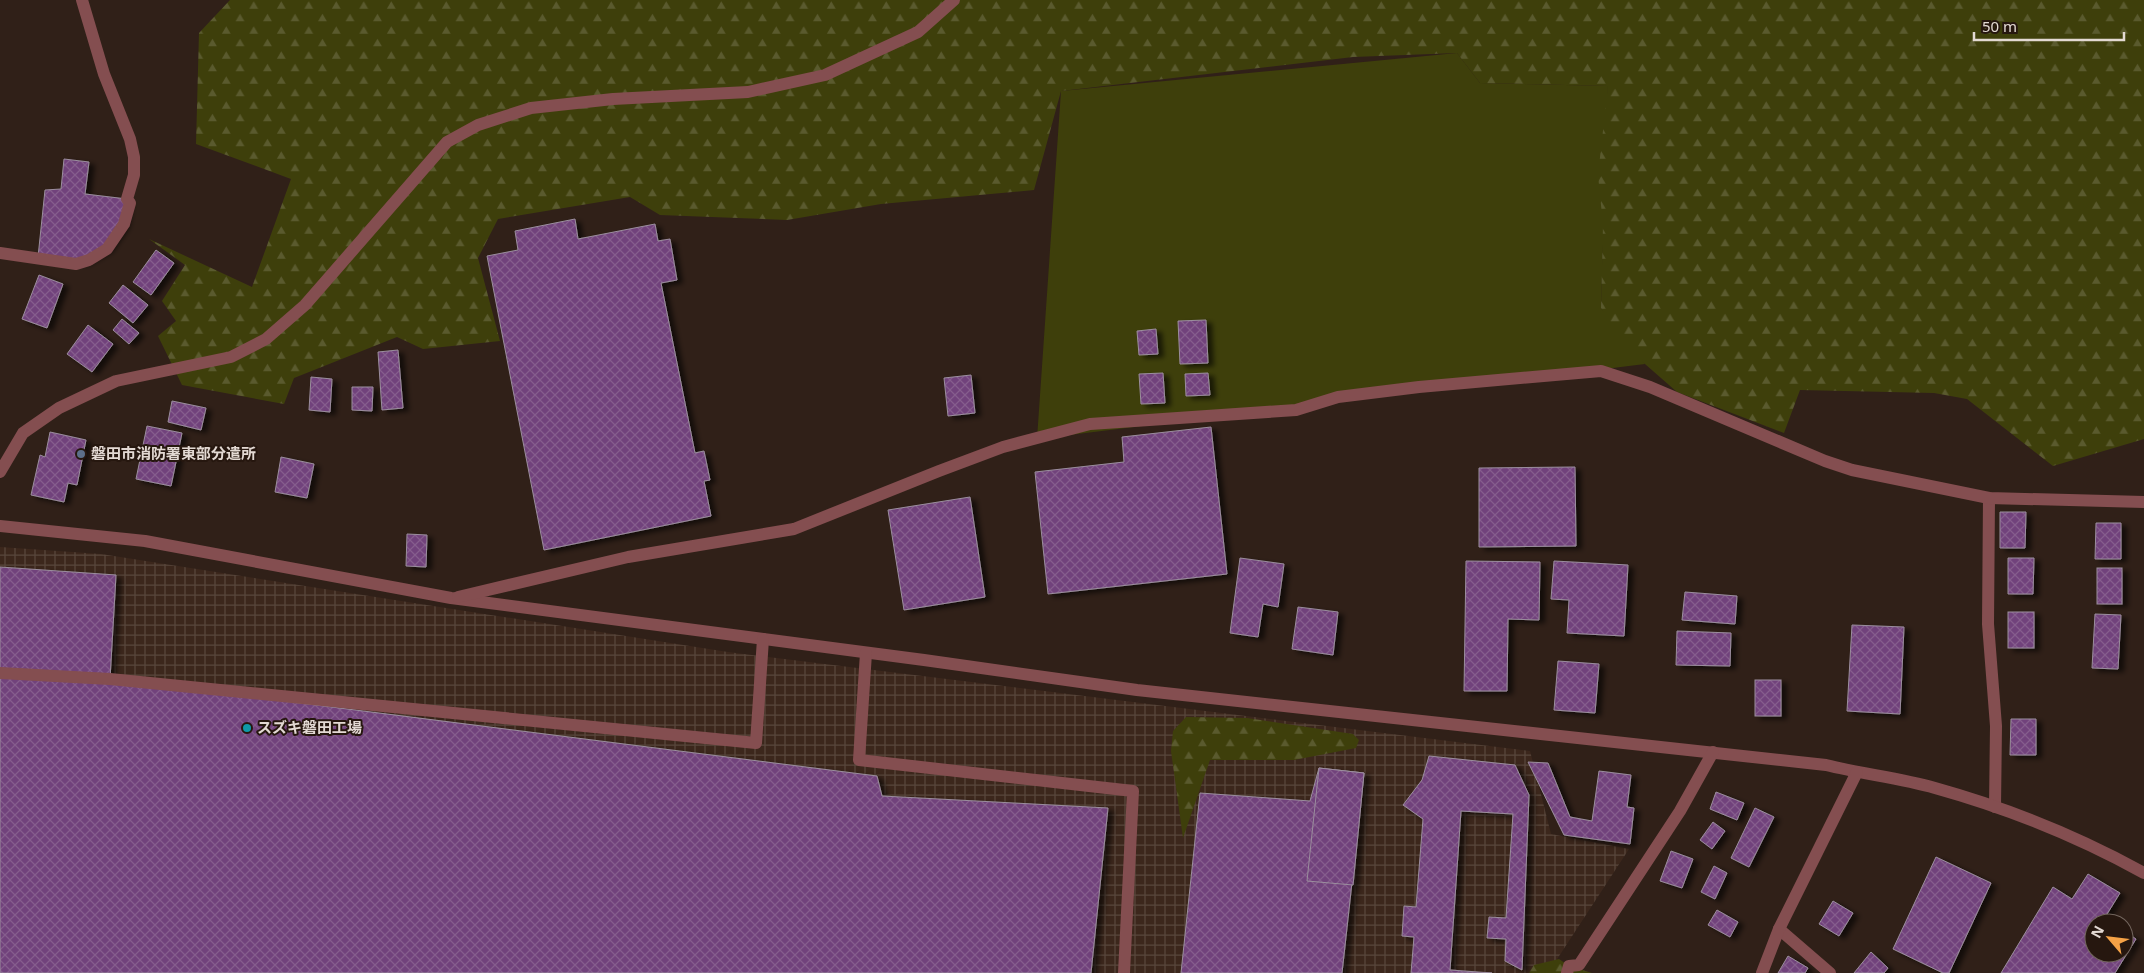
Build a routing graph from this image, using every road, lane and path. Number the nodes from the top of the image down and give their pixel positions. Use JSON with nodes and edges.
{"nodes":[{"id":1,"x":82,"y":0,"type":"edge"},
{"id":2,"x":954,"y":0,"type":"edge"},
{"id":3,"x":0,"y":253,"type":"edge"},
{"id":4,"x":0,"y":472,"type":"edge"},
{"id":5,"x":1989,"y":498,"type":"junction"},
{"id":6,"x":2144,"y":502,"type":"edge"},
{"id":7,"x":0,"y":526,"type":"edge"},
{"id":8,"x":451,"y":598,"type":"junction"},
{"id":9,"x":763,"y":639,"type":"junction"},
{"id":10,"x":866,"y":653,"type":"junction"},
{"id":11,"x":0,"y":673,"type":"edge"},
{"id":12,"x":1712,"y":752,"type":"junction"},
{"id":13,"x":1857,"y":772,"type":"junction"},
{"id":14,"x":1995,"y":807,"type":"junction"},
{"id":15,"x":2144,"y":873,"type":"edge"},
{"id":16,"x":1779,"y":929,"type":"junction"},
{"id":17,"x":1124,"y":973,"type":"edge"},
{"id":18,"x":1566,"y":973,"type":"edge"},
{"id":19,"x":1762,"y":973,"type":"edge"},
{"id":20,"x":1830,"y":973,"type":"edge"}],
"edges":[{"from":1,"to":3,"type":"street"},
{"from":2,"to":4,"type":"street"},
{"from":5,"to":6,"type":"street"},
{"from":5,"to":8,"type":"street"},
{"from":5,"to":14,"type":"street"},
{"from":7,"to":8,"type":"street"},
{"from":8,"to":9,"type":"street"},
{"from":9,"to":10,"type":"street"},
{"from":9,"to":11,"type":"street"},
{"from":10,"to":12,"type":"street"},
{"from":10,"to":17,"type":"street"},
{"from":12,"to":13,"type":"street"},
{"from":12,"to":18,"type":"street"},
{"from":13,"to":14,"type":"street"},
{"from":13,"to":16,"type":"street"},
{"from":14,"to":15,"type":"street"},
{"from":16,"to":19,"type":"street"},
{"from":16,"to":20,"type":"street"}]}
